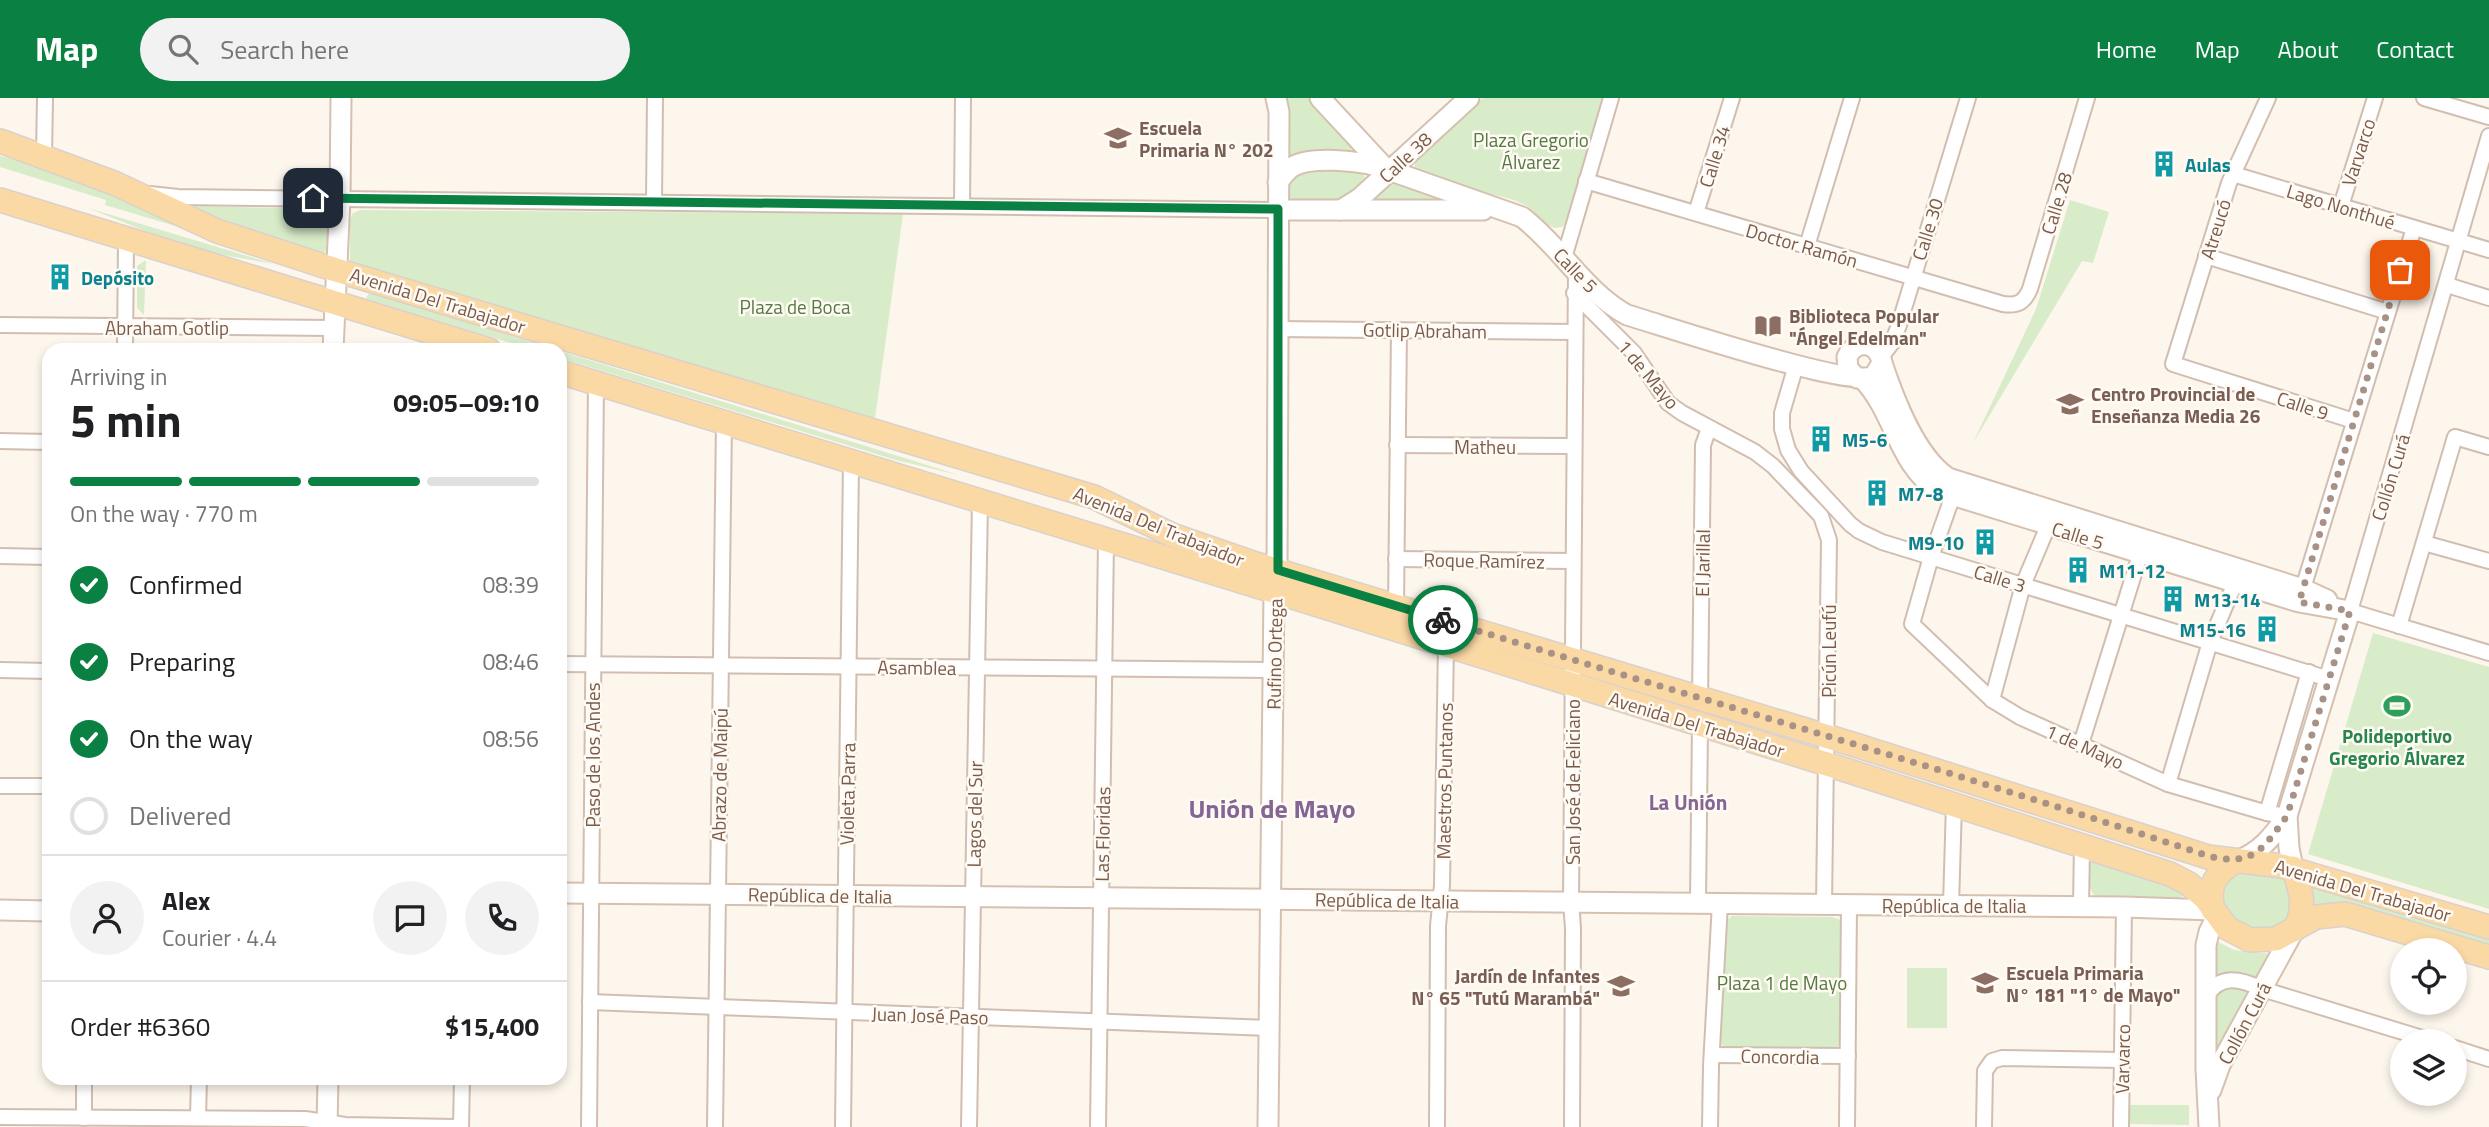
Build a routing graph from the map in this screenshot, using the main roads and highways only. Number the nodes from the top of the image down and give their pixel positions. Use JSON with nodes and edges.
{"nodes":[{"id":1,"x":6,"y":146,"type":"edge"},
{"id":2,"x":0,"y":200,"type":"edge"},
{"id":3,"x":461,"y":343,"type":"edge"},
{"id":4,"x":567,"y":374,"type":"edge"},
{"id":5,"x":1276,"y":581,"type":"junction"},
{"id":6,"x":2236,"y":861,"type":"junction"},
{"id":7,"x":2293,"y":869,"type":"junction"},
{"id":8,"x":2215,"y":913,"type":"junction"},
{"id":9,"x":2489,"y":927,"type":"edge"},
{"id":10,"x":2294,"y":930,"type":"junction"},
{"id":11,"x":2489,"y":957,"type":"edge"}],
"edges":[{"from":1,"to":5,"type":"main road","name":"Avenida Del Trabajador"},
{"from":2,"to":3,"type":"main road","name":"Avenida Del Trabajador"},
{"from":4,"to":5,"type":"main road","name":"Avenida Del Trabajador"},
{"from":5,"to":6,"type":"main road","name":"Avenida Del Trabajador"},
{"from":5,"to":8,"type":"main road","name":"Avenida Del Trabajador"},
{"from":6,"to":7,"type":"main road","name":"Avenida Del Trabajador"},
{"from":6,"to":8,"type":"main road","name":"Collón Curá"},
{"from":7,"to":9,"type":"main road","name":"Avenida Del Trabajador"},
{"from":7,"to":10,"type":"main road","name":"Collón Curá"},
{"from":8,"to":10,"type":"main road","name":"Avenida Del Trabajador"},
{"from":10,"to":11,"type":"main road","name":"Avenida Del Trabajador"}]}
